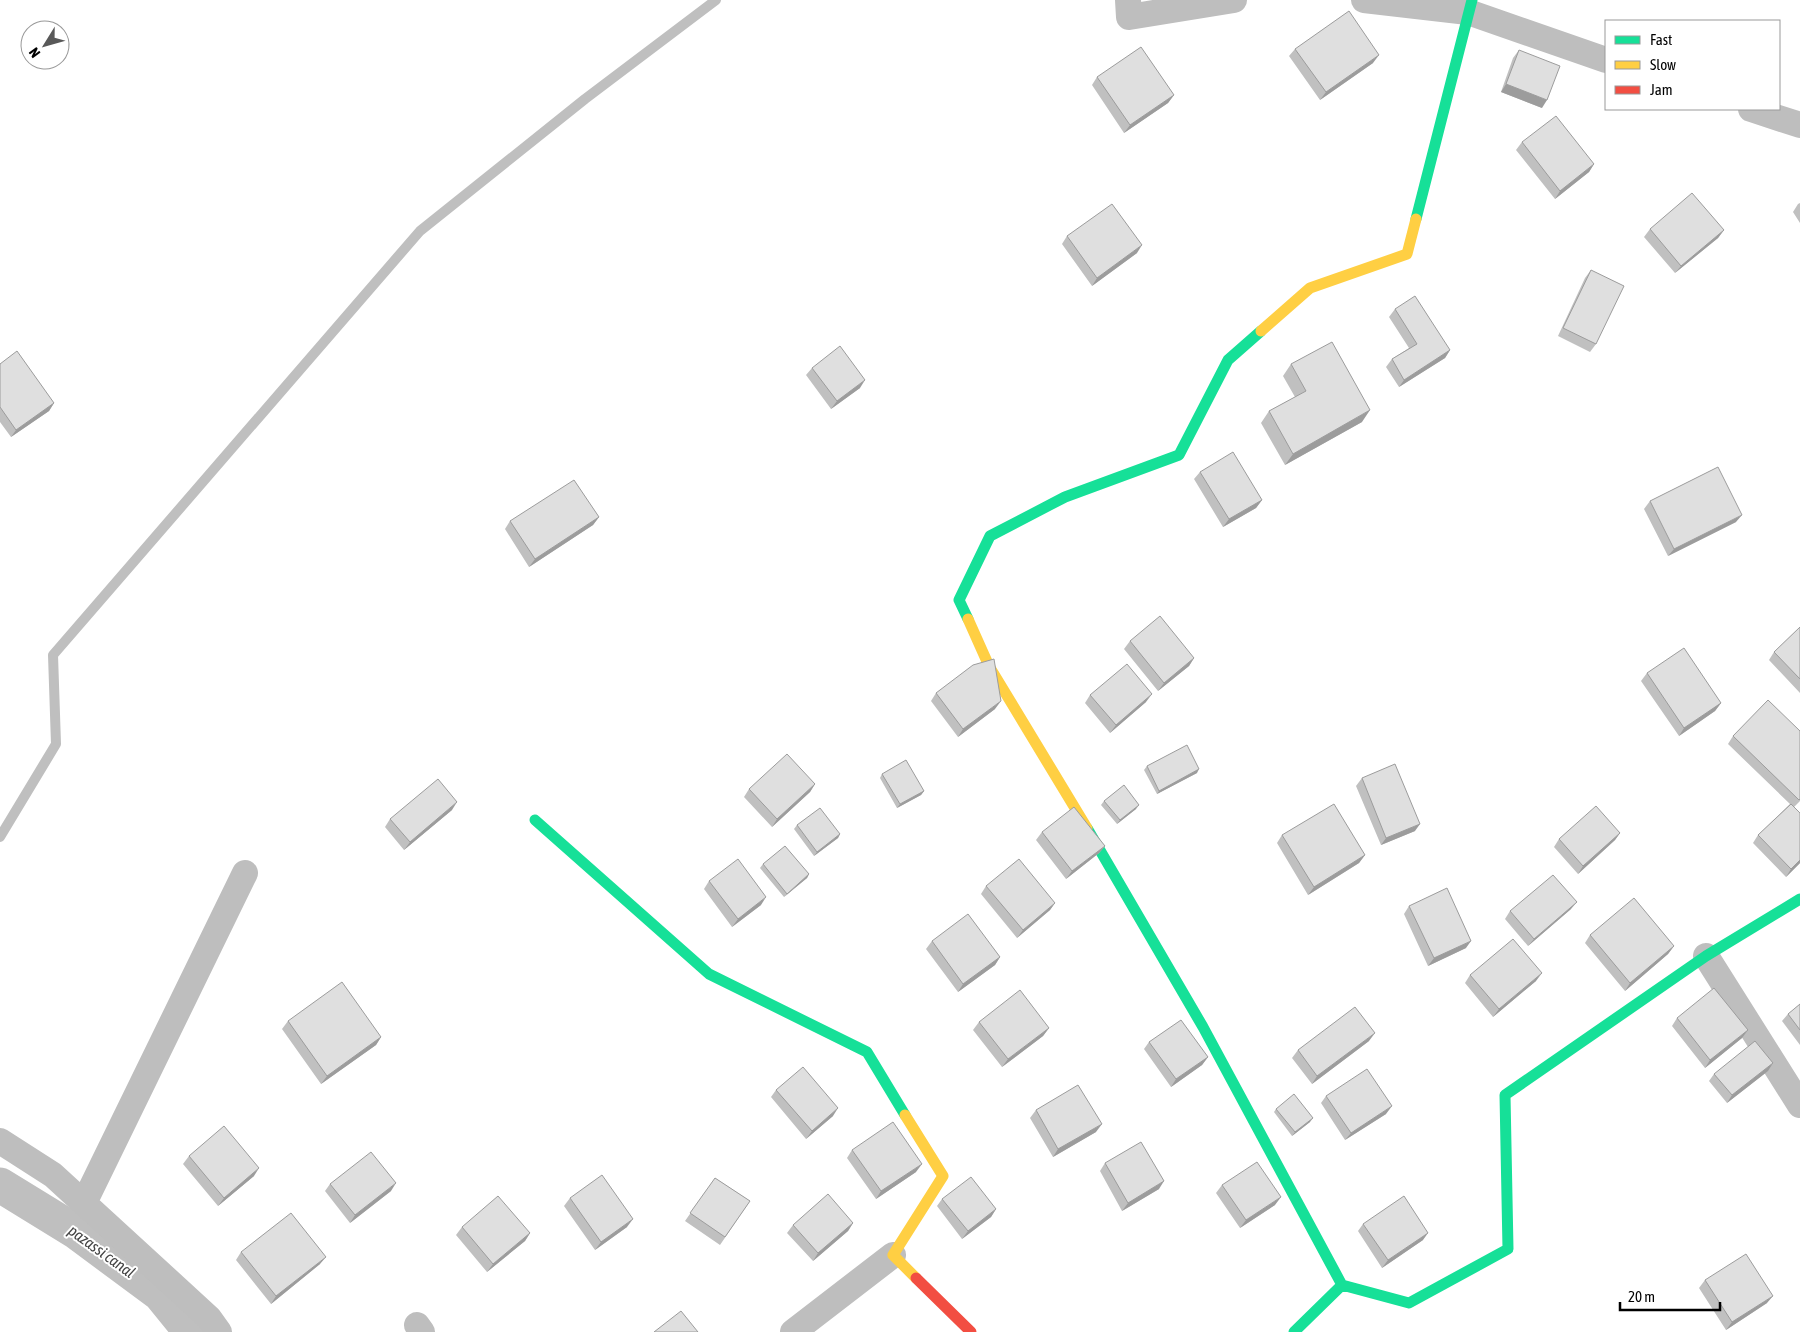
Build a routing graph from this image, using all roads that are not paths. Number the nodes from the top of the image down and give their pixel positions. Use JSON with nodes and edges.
{"nodes":[{"id":1,"x":1128,"y":0,"type":"edge"},
{"id":2,"x":1234,"y":0,"type":"edge"},
{"id":3,"x":1364,"y":0,"type":"edge"},
{"id":4,"x":1470,"y":6,"type":"edge"},
{"id":5,"x":1605,"y":60,"type":"edge"},
{"id":6,"x":1754,"y":110,"type":"edge"},
{"id":7,"x":1800,"y":125,"type":"edge"},
{"id":8,"x":535,"y":820,"type":"dead end"},
{"id":9,"x":246,"y":873,"type":"dead end"},
{"id":10,"x":1800,"y":899,"type":"edge"},
{"id":11,"x":1706,"y":956,"type":"junction"},
{"id":12,"x":1800,"y":1105,"type":"edge"},
{"id":13,"x":0,"y":1141,"type":"edge"},
{"id":14,"x":84,"y":1203,"type":"junction"},
{"id":15,"x":893,"y":1255,"type":"junction"},
{"id":16,"x":1342,"y":1285,"type":"junction"},
{"id":17,"x":219,"y":1332,"type":"edge"},
{"id":18,"x":793,"y":1332,"type":"edge"},
{"id":19,"x":970,"y":1332,"type":"edge"},
{"id":20,"x":1294,"y":1332,"type":"edge"}],
"edges":[{"from":1,"to":2,"type":"street"},
{"from":3,"to":4,"type":"street"},
{"from":4,"to":5,"type":"street"},
{"from":4,"to":16,"type":"street"},
{"from":6,"to":7,"type":"street"},
{"from":8,"to":15,"type":"street"},
{"from":9,"to":14,"type":"street"},
{"from":10,"to":11,"type":"street"},
{"from":11,"to":12,"type":"street"},
{"from":11,"to":16,"type":"street"},
{"from":13,"to":14,"type":"street"},
{"from":14,"to":17,"type":"street"},
{"from":15,"to":18,"type":"street"},
{"from":15,"to":19,"type":"street"},
{"from":16,"to":20,"type":"street"}]}
